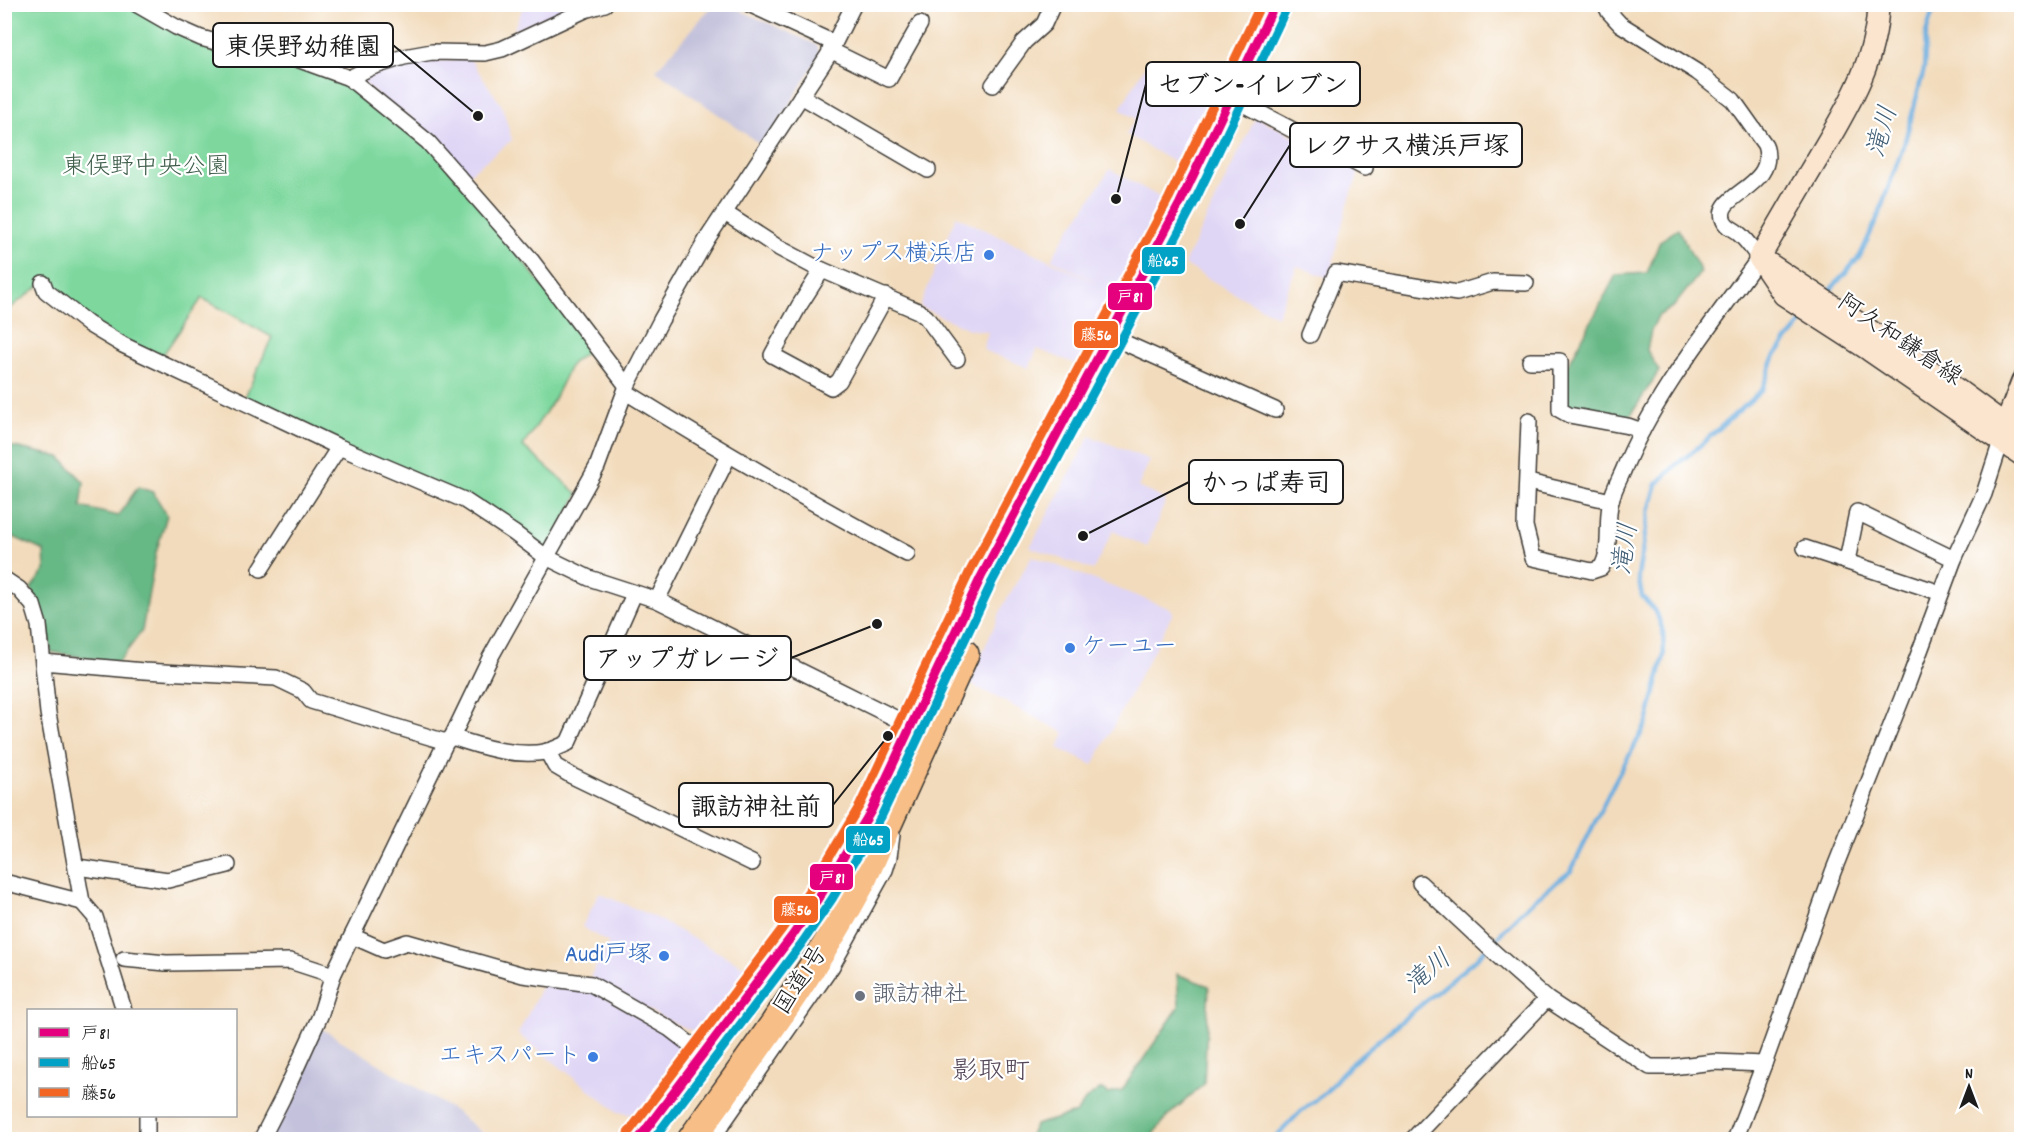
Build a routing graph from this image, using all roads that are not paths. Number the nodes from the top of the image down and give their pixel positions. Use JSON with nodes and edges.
{"nodes":[{"id":1,"x":136,"y":4,"type":"edge"},
{"id":2,"x":605,"y":4,"type":"edge"},
{"id":3,"x":749,"y":4,"type":"edge"},
{"id":4,"x":854,"y":4,"type":"edge"},
{"id":5,"x":1053,"y":4,"type":"edge"},
{"id":6,"x":1605,"y":4,"type":"edge"},
{"id":7,"x":1878,"y":4,"type":"edge"},
{"id":8,"x":1278,"y":8,"type":"edge"},
{"id":9,"x":920,"y":24,"type":"dead end"},
{"id":10,"x":832,"y":47,"type":"junction"},
{"id":11,"x":349,"y":78,"type":"junction"},
{"id":12,"x":993,"y":85,"type":"dead end"},
{"id":13,"x":801,"y":96,"type":"junction"},
{"id":14,"x":1245,"y":105,"type":"junction"},
{"id":15,"x":1365,"y":168,"type":"dead end"},
{"id":16,"x":928,"y":170,"type":"dead end"},
{"id":17,"x":726,"y":213,"type":"junction"},
{"id":18,"x":1760,"y":258,"type":"junction"},
{"id":19,"x":822,"y":270,"type":"junction"},
{"id":20,"x":43,"y":283,"type":"dead end"},
{"id":21,"x":1526,"y":283,"type":"dead end"},
{"id":22,"x":886,"y":296,"type":"junction"},
{"id":23,"x":1310,"y":335,"type":"dead end"},
{"id":24,"x":1125,"y":343,"type":"junction"},
{"id":25,"x":957,"y":359,"type":"dead end"},
{"id":26,"x":1530,"y":361,"type":"dead end"},
{"id":27,"x":2022,"y":382,"type":"edge"},
{"id":28,"x":626,"y":389,"type":"junction"},
{"id":29,"x":1275,"y":410,"type":"dead end"},
{"id":30,"x":1529,"y":421,"type":"dead end"},
{"id":31,"x":1642,"y":431,"type":"junction"},
{"id":32,"x":2010,"y":435,"type":"edge"},
{"id":33,"x":339,"y":447,"type":"junction"},
{"id":34,"x":729,"y":455,"type":"junction"},
{"id":35,"x":2022,"y":455,"type":"edge"},
{"id":36,"x":1528,"y":482,"type":"junction"},
{"id":37,"x":1611,"y":501,"type":"junction"},
{"id":38,"x":1805,"y":548,"type":"dead end"},
{"id":39,"x":907,"y":554,"type":"dead end"},
{"id":40,"x":546,"y":557,"type":"junction"},
{"id":41,"x":1954,"y":560,"type":"junction"},
{"id":42,"x":1847,"y":561,"type":"junction"},
{"id":43,"x":261,"y":569,"type":"dead end"},
{"id":44,"x":4,"y":579,"type":"edge"},
{"id":45,"x":1941,"y":593,"type":"junction"},
{"id":46,"x":634,"y":594,"type":"junction"},
{"id":47,"x":657,"y":600,"type":"junction"},
{"id":48,"x":43,"y":662,"type":"junction"},
{"id":49,"x":910,"y":726,"type":"junction"},
{"id":50,"x":449,"y":740,"type":"junction"},
{"id":51,"x":547,"y":752,"type":"junction"},
{"id":52,"x":891,"y":817,"type":"junction"},
{"id":53,"x":753,"y":862,"type":"dead end"},
{"id":54,"x":228,"y":865,"type":"dead end"},
{"id":55,"x":77,"y":867,"type":"junction"},
{"id":56,"x":4,"y":882,"type":"edge"},
{"id":57,"x":1420,"y":883,"type":"dead end"},
{"id":58,"x":82,"y":902,"type":"junction"},
{"id":59,"x":352,"y":936,"type":"junction"},
{"id":60,"x":124,"y":959,"type":"dead end"},
{"id":61,"x":333,"y":975,"type":"junction"},
{"id":62,"x":1547,"y":999,"type":"junction"},
{"id":63,"x":123,"y":1009,"type":"edge"},
{"id":64,"x":704,"y":1055,"type":"junction"},
{"id":65,"x":1764,"y":1064,"type":"junction"},
{"id":66,"x":147,"y":1117,"type":"edge"},
{"id":67,"x":147,"y":1140,"type":"edge"},
{"id":68,"x":261,"y":1140,"type":"edge"},
{"id":69,"x":638,"y":1140,"type":"edge"},
{"id":70,"x":659,"y":1140,"type":"edge"},
{"id":71,"x":691,"y":1140,"type":"edge"},
{"id":72,"x":711,"y":1140,"type":"edge"},
{"id":73,"x":1412,"y":1140,"type":"edge"},
{"id":74,"x":1735,"y":1140,"type":"edge"}],
"edges":[{"from":1,"to":11,"type":"street"},
{"from":2,"to":11,"type":"street"},
{"from":3,"to":10,"type":"street"},
{"from":4,"to":10,"type":"street"},
{"from":5,"to":12,"type":"street"},
{"from":6,"to":18,"type":"street"},
{"from":7,"to":18,"type":"main road"},
{"from":8,"to":14,"type":"highway","name":"国道1号"},
{"from":8,"to":49,"type":"highway","name":"国道1号"},
{"from":9,"to":10,"type":"street"},
{"from":10,"to":13,"type":"street"},
{"from":11,"to":28,"type":"street"},
{"from":13,"to":16,"type":"street"},
{"from":13,"to":17,"type":"street"},
{"from":14,"to":15,"type":"street"},
{"from":14,"to":24,"type":"highway","name":"国道1号"},
{"from":17,"to":19,"type":"street"},
{"from":17,"to":28,"type":"street"},
{"from":18,"to":31,"type":"street"},
{"from":18,"to":32,"type":"main road","name":"阿久和鎌倉線"},
{"from":19,"to":22,"type":"street"},
{"from":19,"to":22,"type":"street"},
{"from":20,"to":33,"type":"street"},
{"from":21,"to":23,"type":"street"},
{"from":22,"to":25,"type":"street"},
{"from":24,"to":29,"type":"street"},
{"from":24,"to":52,"type":"highway","name":"国道1号"},
{"from":26,"to":31,"type":"street"},
{"from":27,"to":32,"type":"main road"},
{"from":28,"to":34,"type":"street"},
{"from":28,"to":40,"type":"street"},
{"from":30,"to":36,"type":"street"},
{"from":31,"to":37,"type":"street"},
{"from":32,"to":35,"type":"main road","name":"阿久和鎌倉線"},
{"from":32,"to":41,"type":"street"},
{"from":33,"to":40,"type":"street"},
{"from":33,"to":43,"type":"street"},
{"from":34,"to":39,"type":"street"},
{"from":34,"to":47,"type":"street"},
{"from":36,"to":37,"type":"street"},
{"from":36,"to":37,"type":"street"},
{"from":38,"to":42,"type":"street"},
{"from":40,"to":46,"type":"street"},
{"from":40,"to":50,"type":"street"},
{"from":41,"to":42,"type":"street"},
{"from":41,"to":45,"type":"street"},
{"from":42,"to":45,"type":"street"},
{"from":44,"to":48,"type":"street"},
{"from":45,"to":65,"type":"street"},
{"from":46,"to":47,"type":"street"},
{"from":46,"to":51,"type":"street"},
{"from":47,"to":49,"type":"street"},
{"from":48,"to":50,"type":"street"},
{"from":48,"to":55,"type":"street"},
{"from":49,"to":64,"type":"highway","name":"国道1号"},
{"from":50,"to":51,"type":"street"},
{"from":50,"to":59,"type":"street"},
{"from":51,"to":53,"type":"street"},
{"from":52,"to":70,"type":"highway"},
{"from":52,"to":71,"type":"highway","name":"国道1号"},
{"from":52,"to":72,"type":"street"},
{"from":54,"to":55,"type":"street"},
{"from":55,"to":58,"type":"street"},
{"from":56,"to":58,"type":"street"},
{"from":57,"to":62,"type":"street"},
{"from":58,"to":63,"type":"street"},
{"from":59,"to":61,"type":"street"},
{"from":59,"to":64,"type":"street"},
{"from":60,"to":61,"type":"street"},
{"from":61,"to":68,"type":"street"},
{"from":62,"to":65,"type":"street"},
{"from":62,"to":73,"type":"street"},
{"from":64,"to":69,"type":"highway","name":"国道1号"},
{"from":65,"to":74,"type":"street"},
{"from":66,"to":67,"type":"street"}]}
